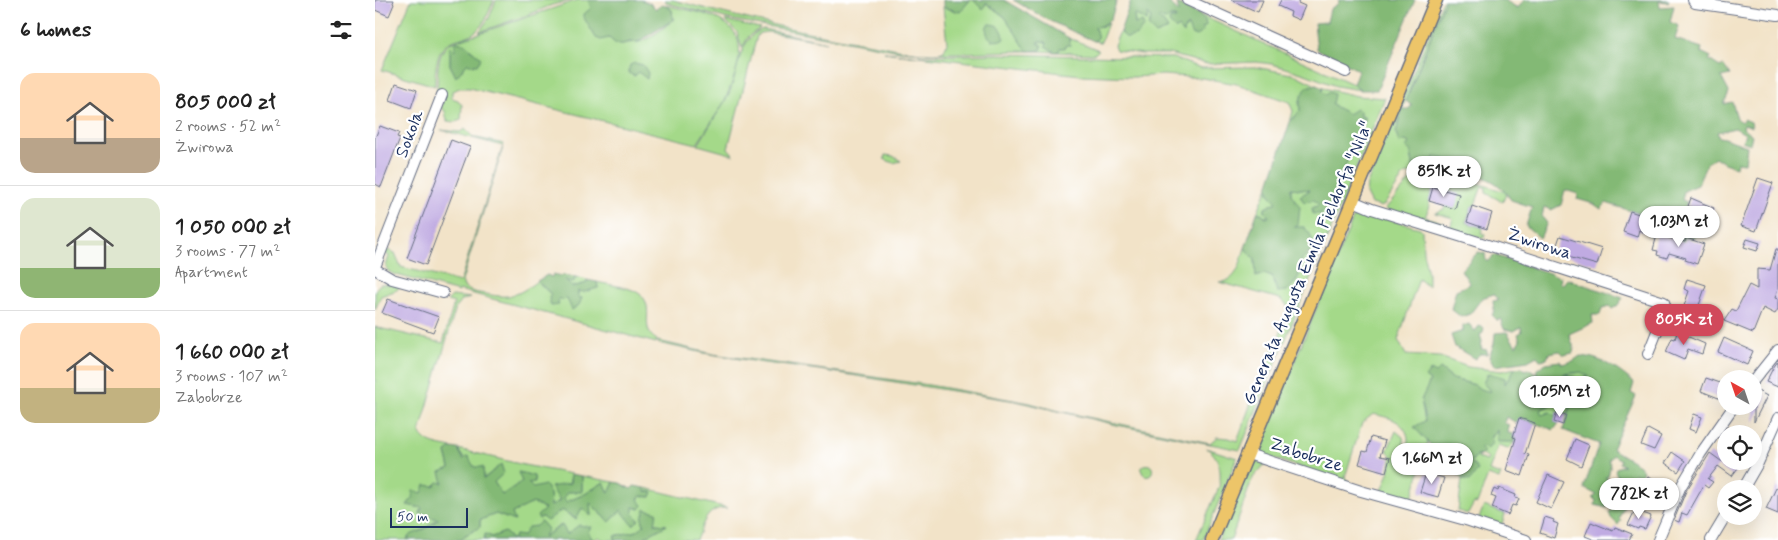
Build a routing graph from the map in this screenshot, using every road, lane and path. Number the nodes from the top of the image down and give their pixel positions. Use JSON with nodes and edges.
{"nodes":[{"id":1,"x":1187,"y":0,"type":"edge"},
{"id":2,"x":1436,"y":0,"type":"edge"},
{"id":3,"x":1693,"y":0,"type":"edge"},
{"id":4,"x":1778,"y":15,"type":"edge"},
{"id":5,"x":1346,"y":72,"type":"dead end"},
{"id":6,"x":441,"y":95,"type":"dead end"},
{"id":7,"x":1353,"y":200,"type":"junction"},
{"id":8,"x":375,"y":268,"type":"edge"},
{"id":9,"x":443,"y":293,"type":"dead end"},
{"id":10,"x":1778,"y":350,"type":"edge"},
{"id":11,"x":1648,"y":354,"type":"dead end"},
{"id":12,"x":1762,"y":370,"type":"edge"},
{"id":13,"x":1728,"y":415,"type":"edge"},
{"id":14,"x":1778,"y":418,"type":"edge"},
{"id":15,"x":1248,"y":454,"type":"junction"},
{"id":16,"x":1748,"y":480,"type":"edge"},
{"id":17,"x":1720,"y":525,"type":"edge"},
{"id":18,"x":1212,"y":540,"type":"edge"},
{"id":19,"x":1526,"y":540,"type":"edge"},
{"id":20,"x":1658,"y":540,"type":"edge"},
{"id":21,"x":1711,"y":540,"type":"edge"}],
"edges":[{"from":1,"to":5,"type":"street"},
{"from":2,"to":7,"type":"main road","name":"Generała Augusta Emila Fieldorfa \"Nila\""},
{"from":3,"to":4,"type":"street"},
{"from":6,"to":8,"type":"street","name":"Sokola"},
{"from":7,"to":11,"type":"street","name":"Żwirowa"},
{"from":7,"to":15,"type":"main road","name":"Generała Augusta Emila Fieldorfa \"Nila\""},
{"from":8,"to":9,"type":"street"},
{"from":10,"to":12,"type":"street"},
{"from":13,"to":20,"type":"street"},
{"from":14,"to":16,"type":"street"},
{"from":15,"to":18,"type":"main road","name":"Generała Augusta Emila Fieldorfa \"Nila\""},
{"from":15,"to":19,"type":"street","name":"Zabobrze"},
{"from":17,"to":21,"type":"street"}]}
